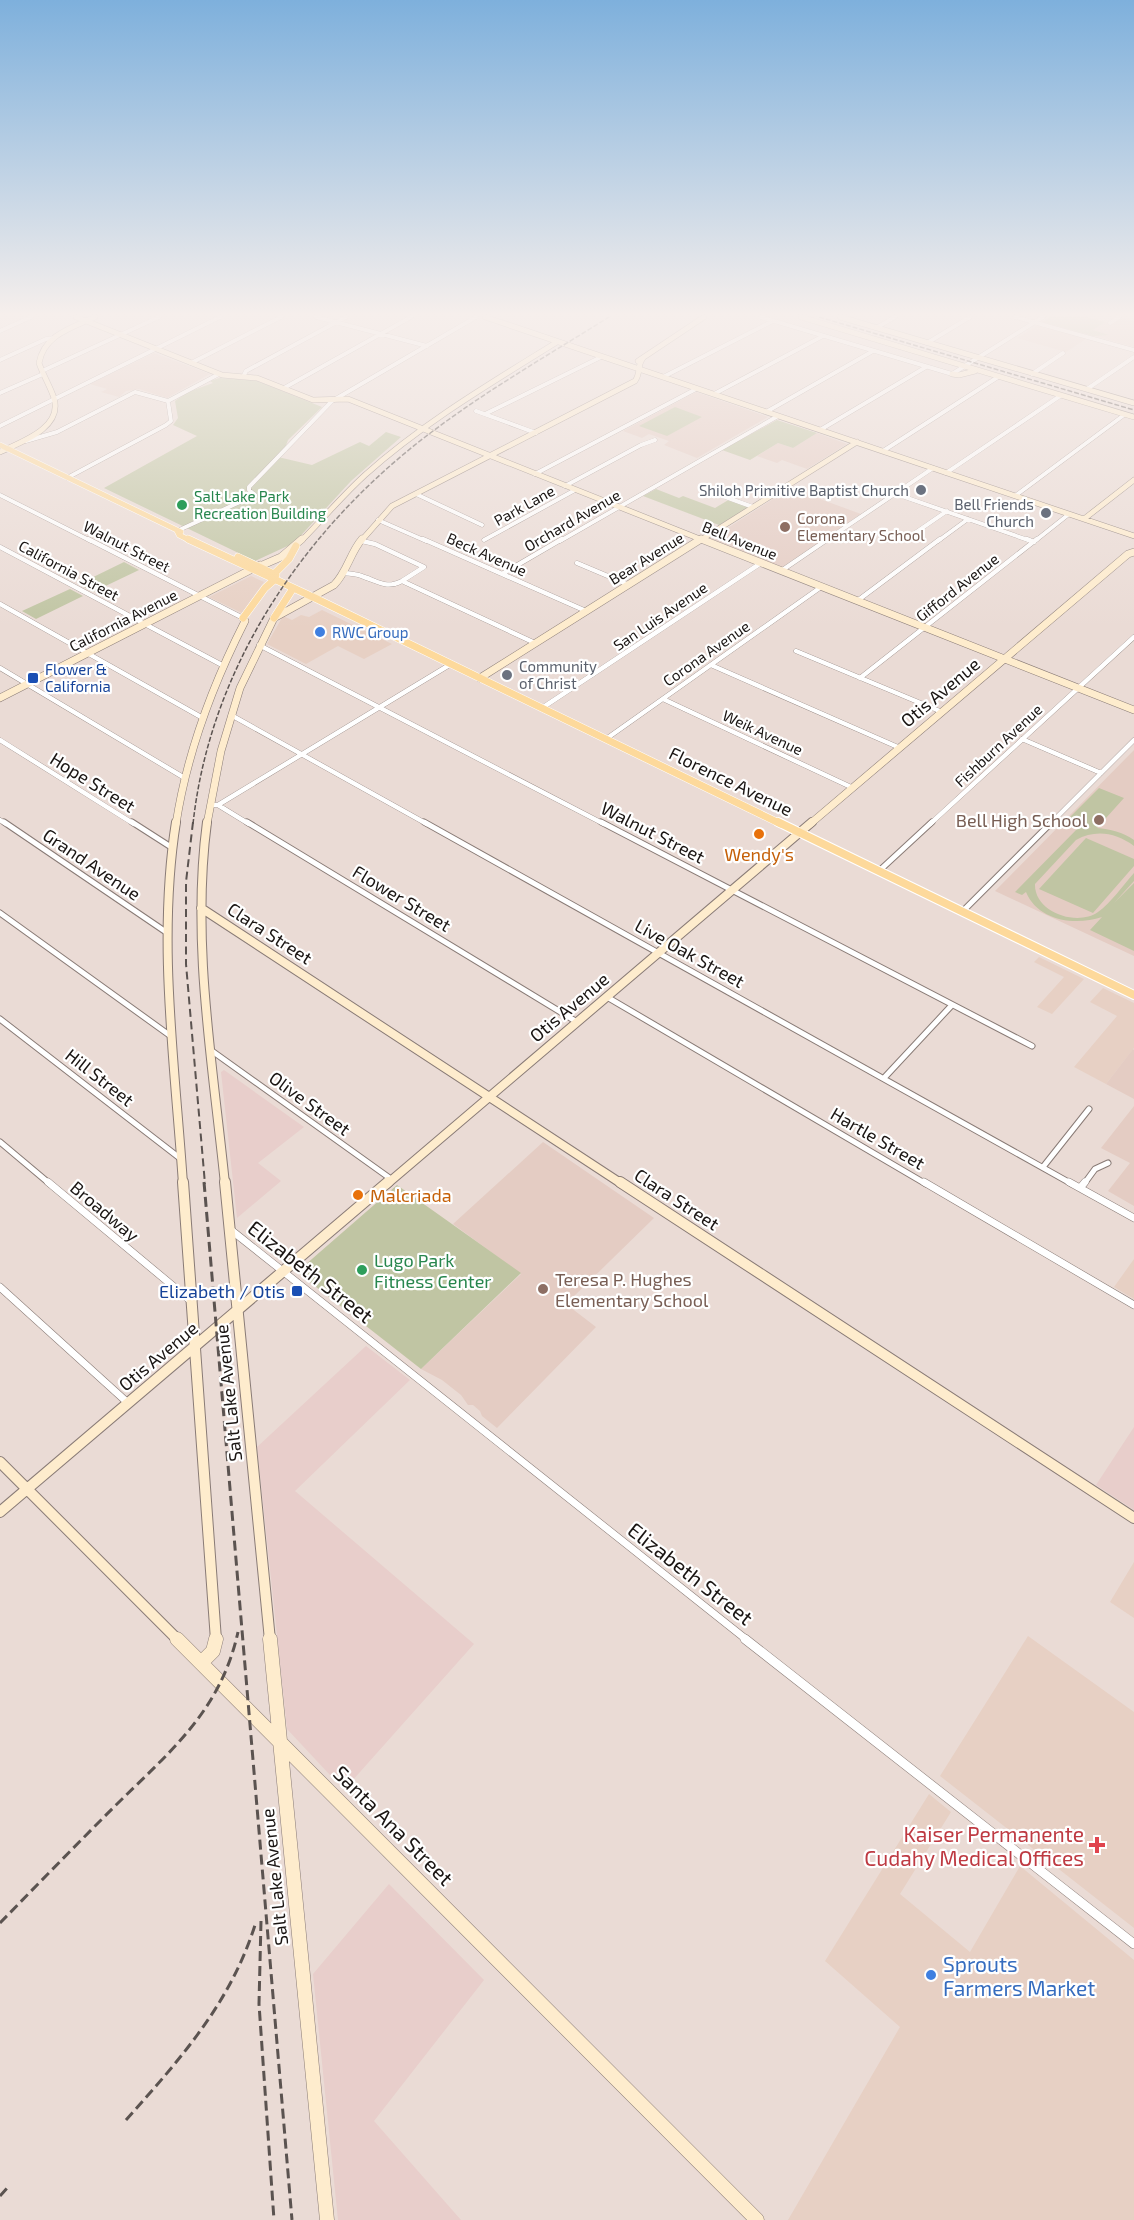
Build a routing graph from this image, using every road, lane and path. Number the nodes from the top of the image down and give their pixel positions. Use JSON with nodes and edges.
{"nodes":[{"id":1,"x":50,"y":421,"type":"edge"},
{"id":2,"x":79,"y":421,"type":"edge"},
{"id":3,"x":169,"y":421,"type":"edge"},
{"id":4,"x":312,"y":421,"type":"edge"},
{"id":5,"x":404,"y":421,"type":"edge"},
{"id":6,"x":435,"y":421,"type":"edge"},
{"id":7,"x":502,"y":421,"type":"edge"},
{"id":8,"x":560,"y":421,"type":"edge"},
{"id":9,"x":636,"y":421,"type":"edge"},
{"id":10,"x":770,"y":421,"type":"edge"},
{"id":11,"x":792,"y":421,"type":"edge"},
{"id":12,"x":836,"y":421,"type":"edge"},
{"id":13,"x":930,"y":421,"type":"edge"},
{"id":14,"x":1023,"y":421,"type":"edge"},
{"id":15,"x":1116,"y":421,"type":"edge"},
{"id":16,"x":423,"y":428,"type":"junction"},
{"id":17,"x":820,"y":430,"type":"junction"},
{"id":18,"x":536,"y":433,"type":"junction"},
{"id":19,"x":655,"y":440,"type":"dead end"},
{"id":20,"x":25,"y":441,"type":"junction"},
{"id":21,"x":857,"y":442,"type":"junction"},
{"id":22,"x":0,"y":446,"type":"edge"},
{"id":23,"x":7,"y":449,"type":"junction"},
{"id":24,"x":883,"y":451,"type":"junction"},
{"id":25,"x":0,"y":452,"type":"edge"},
{"id":26,"x":489,"y":456,"type":"junction"},
{"id":27,"x":933,"y":468,"type":"junction"},
{"id":28,"x":946,"y":473,"type":"junction"},
{"id":29,"x":535,"y":474,"type":"junction"},
{"id":30,"x":67,"y":478,"type":"junction"},
{"id":31,"x":1134,"y":480,"type":"edge"},
{"id":32,"x":565,"y":486,"type":"junction"},
{"id":33,"x":575,"y":490,"type":"junction"},
{"id":34,"x":416,"y":494,"type":"junction"},
{"id":35,"x":717,"y":494,"type":"dead end"},
{"id":36,"x":896,"y":494,"type":"junction"},
{"id":37,"x":0,"y":495,"type":"edge"},
{"id":38,"x":1014,"y":496,"type":"junction"},
{"id":39,"x":618,"y":507,"type":"junction"},
{"id":40,"x":753,"y":507,"type":"junction"},
{"id":41,"x":947,"y":512,"type":"junction"},
{"id":42,"x":1069,"y":514,"type":"junction"},
{"id":43,"x":969,"y":519,"type":"junction"},
{"id":44,"x":1084,"y":519,"type":"junction"},
{"id":45,"x":378,"y":520,"type":"junction"},
{"id":46,"x":482,"y":525,"type":"dead end"},
{"id":47,"x":177,"y":531,"type":"junction"},
{"id":48,"x":912,"y":535,"type":"dead end"},
{"id":49,"x":1134,"y":536,"type":"edge"},
{"id":50,"x":484,"y":540,"type":"dead end"},
{"id":51,"x":701,"y":540,"type":"junction"},
{"id":52,"x":362,"y":541,"type":"junction"},
{"id":53,"x":1034,"y":542,"type":"junction"},
{"id":54,"x":296,"y":546,"type":"junction"},
{"id":55,"x":0,"y":547,"type":"edge"},
{"id":56,"x":1134,"y":548,"type":"edge"},
{"id":57,"x":1131,"y":553,"type":"edge"},
{"id":58,"x":577,"y":563,"type":"dead end"},
{"id":59,"x":761,"y":563,"type":"junction"},
{"id":60,"x":258,"y":567,"type":"junction"},
{"id":61,"x":251,"y":570,"type":"junction"},
{"id":62,"x":781,"y":571,"type":"junction"},
{"id":63,"x":344,"y":573,"type":"junction"},
{"id":64,"x":502,"y":574,"type":"junction"},
{"id":65,"x":274,"y":578,"type":"junction"},
{"id":66,"x":402,"y":581,"type":"junction"},
{"id":67,"x":629,"y":585,"type":"junction"},
{"id":68,"x":821,"y":587,"type":"junction"},
{"id":69,"x":292,"y":590,"type":"junction"},
{"id":70,"x":200,"y":596,"type":"junction"},
{"id":71,"x":314,"y":597,"type":"junction"},
{"id":72,"x":856,"y":601,"type":"junction"},
{"id":73,"x":0,"y":604,"type":"edge"},
{"id":74,"x":586,"y":611,"type":"junction"},
{"id":75,"x":243,"y":618,"type":"junction"},
{"id":76,"x":274,"y":618,"type":"junction"},
{"id":77,"x":145,"y":624,"type":"junction"},
{"id":78,"x":924,"y":627,"type":"junction"},
{"id":79,"x":1134,"y":637,"type":"edge"},
{"id":80,"x":535,"y":643,"type":"junction"},
{"id":81,"x":259,"y":645,"type":"junction"},
{"id":82,"x":796,"y":651,"type":"dead end"},
{"id":83,"x":88,"y":654,"type":"junction"},
{"id":84,"x":1005,"y":659,"type":"junction"},
{"id":85,"x":451,"y":664,"type":"junction"},
{"id":86,"x":222,"y":665,"type":"junction"},
{"id":87,"x":711,"y":665,"type":"junction"},
{"id":88,"x":0,"y":668,"type":"edge"},
{"id":89,"x":480,"y":678,"type":"junction"},
{"id":90,"x":860,"y":678,"type":"junction"},
{"id":91,"x":27,"y":684,"type":"junction"},
{"id":92,"x":1078,"y":688,"type":"junction"},
{"id":93,"x":0,"y":698,"type":"edge"},
{"id":94,"x":663,"y":699,"type":"junction"},
{"id":95,"x":379,"y":707,"type":"junction"},
{"id":96,"x":542,"y":708,"type":"junction"},
{"id":97,"x":1134,"y":710,"type":"edge"},
{"id":98,"x":942,"y":712,"type":"junction"},
{"id":99,"x":231,"y":715,"type":"junction"},
{"id":100,"x":201,"y":717,"type":"junction"},
{"id":101,"x":606,"y":739,"type":"junction"},
{"id":102,"x":0,"y":740,"type":"edge"},
{"id":103,"x":1022,"y":740,"type":"junction"},
{"id":104,"x":1134,"y":740,"type":"edge"},
{"id":105,"x":900,"y":748,"type":"junction"},
{"id":106,"x":302,"y":754,"type":"junction"},
{"id":107,"x":1101,"y":773,"type":"junction"},
{"id":108,"x":183,"y":777,"type":"junction"},
{"id":109,"x":853,"y":788,"type":"junction"},
{"id":110,"x":214,"y":805,"type":"junction"},
{"id":111,"x":0,"y":820,"type":"edge"},
{"id":112,"x":800,"y":833,"type":"junction"},
{"id":113,"x":171,"y":847,"type":"junction"},
{"id":114,"x":879,"y":871,"type":"junction"},
{"id":115,"x":732,"y":890,"type":"junction"},
{"id":116,"x":201,"y":908,"type":"junction"},
{"id":117,"x":962,"y":912,"type":"junction"},
{"id":118,"x":0,"y":913,"type":"edge"},
{"id":119,"x":166,"y":932,"type":"junction"},
{"id":120,"x":658,"y":953,"type":"junction"},
{"id":121,"x":1134,"y":995,"type":"edge"},
{"id":122,"x":607,"y":997,"type":"junction"},
{"id":123,"x":952,"y":1005,"type":"junction"},
{"id":124,"x":0,"y":1019,"type":"edge"},
{"id":125,"x":577,"y":1022,"type":"junction"},
{"id":126,"x":172,"y":1037,"type":"junction"},
{"id":127,"x":1032,"y":1046,"type":"dead end"},
{"id":128,"x":212,"y":1051,"type":"junction"},
{"id":129,"x":884,"y":1078,"type":"junction"},
{"id":130,"x":489,"y":1096,"type":"junction"},
{"id":131,"x":1089,"y":1109,"type":"dead end"},
{"id":132,"x":0,"y":1142,"type":"edge"},
{"id":133,"x":181,"y":1159,"type":"junction"},
{"id":134,"x":1108,"y":1163,"type":"dead end"},
{"id":135,"x":1043,"y":1167,"type":"junction"},
{"id":136,"x":391,"y":1179,"type":"junction"},
{"id":137,"x":1080,"y":1188,"type":"junction"},
{"id":138,"x":1134,"y":1218,"type":"edge"},
{"id":139,"x":228,"y":1228,"type":"junction"},
{"id":140,"x":283,"y":1272,"type":"junction"},
{"id":141,"x":0,"y":1287,"type":"edge"},
{"id":142,"x":191,"y":1302,"type":"junction"},
{"id":143,"x":1134,"y":1305,"type":"edge"},
{"id":144,"x":238,"y":1310,"type":"junction"},
{"id":145,"x":195,"y":1346,"type":"junction"},
{"id":146,"x":128,"y":1403,"type":"junction"},
{"id":147,"x":0,"y":1462,"type":"edge"},
{"id":148,"x":27,"y":1488,"type":"junction"},
{"id":149,"x":0,"y":1512,"type":"edge"},
{"id":150,"x":1134,"y":1518,"type":"edge"},
{"id":151,"x":201,"y":1663,"type":"junction"},
{"id":152,"x":278,"y":1738,"type":"junction"},
{"id":153,"x":1134,"y":1944,"type":"edge"},
{"id":154,"x":327,"y":2220,"type":"edge"},
{"id":155,"x":757,"y":2220,"type":"edge"}],
"edges":[{"from":1,"to":20,"type":"street"},
{"from":2,"to":20,"type":"street"},
{"from":3,"to":30,"type":"street"},
{"from":4,"to":47,"type":"street"},
{"from":5,"to":16,"type":"street","name":"Bell Avenue"},
{"from":6,"to":16,"type":"street"},
{"from":7,"to":18,"type":"street"},
{"from":8,"to":18,"type":"street"},
{"from":9,"to":29,"type":"street"},
{"from":10,"to":39,"type":"street","name":"Orchard Avenue"},
{"from":11,"to":17,"type":"street"},
{"from":12,"to":17,"type":"street"},
{"from":13,"to":24,"type":"street"},
{"from":14,"to":28,"type":"street"},
{"from":15,"to":38,"type":"street"},
{"from":16,"to":26,"type":"street","name":"Bell Avenue"},
{"from":16,"to":54,"type":"street"},
{"from":17,"to":21,"type":"street"},
{"from":18,"to":26,"type":"street"},
{"from":19,"to":32,"type":"street"},
{"from":20,"to":23,"type":"street"},
{"from":21,"to":24,"type":"street"},
{"from":21,"to":40,"type":"street","name":"Bear Avenue"},
{"from":22,"to":23,"type":"main road"},
{"from":23,"to":25,"type":"street"},
{"from":23,"to":30,"type":"main road"},
{"from":24,"to":27,"type":"street"},
{"from":26,"to":29,"type":"street","name":"Bell Avenue"},
{"from":26,"to":34,"type":"street"},
{"from":27,"to":28,"type":"street"},
{"from":27,"to":36,"type":"street"},
{"from":28,"to":38,"type":"street"},
{"from":29,"to":32,"type":"street","name":"Bell Avenue"},
{"from":30,"to":47,"type":"main road"},
{"from":31,"to":44,"type":"street"},
{"from":32,"to":33,"type":"street","name":"Bell Avenue"},
{"from":33,"to":39,"type":"street","name":"Bell Avenue"},
{"from":33,"to":50,"type":"street","name":"Park Lane"},
{"from":34,"to":45,"type":"street"},
{"from":34,"to":46,"type":"street"},
{"from":35,"to":40,"type":"street"},
{"from":36,"to":41,"type":"street"},
{"from":36,"to":62,"type":"street"},
{"from":37,"to":70,"type":"street","name":"Walnut Street"},
{"from":38,"to":42,"type":"street"},
{"from":39,"to":51,"type":"street","name":"Bell Avenue"},
{"from":39,"to":64,"type":"street","name":"Orchard Avenue"},
{"from":40,"to":51,"type":"street","name":"Bear Avenue"},
{"from":41,"to":43,"type":"street"},
{"from":41,"to":48,"type":"street"},
{"from":42,"to":44,"type":"street"},
{"from":42,"to":53,"type":"street","name":"Gifford Avenue"},
{"from":43,"to":53,"type":"street"},
{"from":43,"to":72,"type":"street"},
{"from":44,"to":49,"type":"street"},
{"from":45,"to":52,"type":"street"},
{"from":45,"to":64,"type":"street","name":"Beck Avenue"},
{"from":47,"to":60,"type":"main road"},
{"from":47,"to":61,"type":"main road"},
{"from":51,"to":59,"type":"street","name":"Bell Avenue"},
{"from":51,"to":67,"type":"street","name":"Bear Avenue"},
{"from":52,"to":63,"type":"street"},
{"from":52,"to":66,"type":"street"},
{"from":53,"to":78,"type":"street","name":"Gifford Avenue"},
{"from":54,"to":60,"type":"street"},
{"from":54,"to":65,"type":"main road"},
{"from":55,"to":77,"type":"street","name":"California Street"},
{"from":56,"to":57,"type":"street","name":"Otis Avenue"},
{"from":57,"to":84,"type":"street","name":"Otis Avenue"},
{"from":58,"to":67,"type":"street"},
{"from":59,"to":62,"type":"street","name":"Bell Avenue"},
{"from":59,"to":96,"type":"street","name":"San Luis Avenue"},
{"from":60,"to":61,"type":"street","name":"California Avenue"},
{"from":60,"to":65,"type":"main road"},
{"from":61,"to":65,"type":"main road"},
{"from":61,"to":70,"type":"street","name":"California Avenue"},
{"from":62,"to":68,"type":"street","name":"Bell Avenue"},
{"from":63,"to":66,"type":"street"},
{"from":63,"to":71,"type":"street"},
{"from":64,"to":74,"type":"street","name":"Beck Avenue"},
{"from":65,"to":69,"type":"main road"},
{"from":65,"to":71,"type":"main road"},
{"from":65,"to":75,"type":"main road"},
{"from":66,"to":80,"type":"street"},
{"from":67,"to":74,"type":"street","name":"Bear Avenue"},
{"from":68,"to":72,"type":"street","name":"Bell Avenue"},
{"from":68,"to":87,"type":"street","name":"Corona Avenue"},
{"from":69,"to":71,"type":"main road"},
{"from":69,"to":76,"type":"main road"},
{"from":70,"to":75,"type":"street","name":"Walnut Street"},
{"from":70,"to":77,"type":"street","name":"California Avenue"},
{"from":71,"to":76,"type":"street"},
{"from":71,"to":85,"type":"main road","name":"Florence Avenue"},
{"from":72,"to":78,"type":"street","name":"Bell Avenue"},
{"from":73,"to":83,"type":"street"},
{"from":74,"to":80,"type":"street","name":"Bear Avenue"},
{"from":75,"to":86,"type":"street","name":"Salt Lake Avenue"},
{"from":76,"to":81,"type":"street","name":"Salt Lake Avenue"},
{"from":77,"to":83,"type":"street","name":"California Avenue"},
{"from":77,"to":86,"type":"street","name":"California Street"},
{"from":78,"to":84,"type":"street","name":"Bell Avenue"},
{"from":78,"to":90,"type":"street","name":"Gifford Avenue"},
{"from":79,"to":92,"type":"street","name":"Fishburn Avenue"},
{"from":80,"to":89,"type":"street","name":"Bear Avenue"},
{"from":81,"to":95,"type":"street","name":"Walnut Street"},
{"from":81,"to":99,"type":"street","name":"Salt Lake Avenue"},
{"from":82,"to":90,"type":"street"},
{"from":83,"to":91,"type":"street","name":"California Avenue"},
{"from":83,"to":100,"type":"street"},
{"from":84,"to":92,"type":"street","name":"Bell Avenue"},
{"from":84,"to":98,"type":"street","name":"Otis Avenue"},
{"from":85,"to":89,"type":"main road","name":"Florence Avenue"},
{"from":85,"to":95,"type":"street"},
{"from":86,"to":100,"type":"street","name":"Salt Lake Avenue"},
{"from":87,"to":94,"type":"street","name":"Corona Avenue"},
{"from":87,"to":105,"type":"street"},
{"from":88,"to":91,"type":"street"},
{"from":89,"to":96,"type":"main road","name":"Florence Avenue"},
{"from":90,"to":98,"type":"street"},
{"from":91,"to":93,"type":"street","name":"California Avenue"},
{"from":91,"to":108,"type":"street"},
{"from":92,"to":97,"type":"street","name":"Bell Avenue"},
{"from":92,"to":103,"type":"street","name":"Fishburn Avenue"},
{"from":94,"to":101,"type":"street","name":"Corona Avenue"},
{"from":94,"to":109,"type":"street","name":"Weik Avenue"},
{"from":95,"to":106,"type":"street"},
{"from":95,"to":115,"type":"street","name":"Walnut Street"},
{"from":96,"to":101,"type":"main road","name":"Florence Avenue"},
{"from":98,"to":105,"type":"street","name":"Otis Avenue"},
{"from":99,"to":106,"type":"street","name":"Live Oak Street"},
{"from":99,"to":110,"type":"street","name":"Salt Lake Avenue"},
{"from":100,"to":108,"type":"street","name":"Salt Lake Avenue"},
{"from":101,"to":112,"type":"main road","name":"Florence Avenue"},
{"from":102,"to":113,"type":"street","name":"Hope Street"},
{"from":103,"to":107,"type":"street"},
{"from":103,"to":114,"type":"street","name":"Fishburn Avenue"},
{"from":104,"to":107,"type":"street"},
{"from":105,"to":109,"type":"street","name":"Otis Avenue"},
{"from":106,"to":110,"type":"street"},
{"from":106,"to":120,"type":"street","name":"Live Oak Street"},
{"from":107,"to":117,"type":"street"},
{"from":108,"to":113,"type":"street","name":"Salt Lake Avenue"},
{"from":109,"to":112,"type":"street","name":"Otis Avenue"},
{"from":110,"to":116,"type":"street","name":"Salt Lake Avenue"},
{"from":110,"to":125,"type":"street","name":"Flower Street"},
{"from":111,"to":119,"type":"street","name":"Grand Avenue"},
{"from":112,"to":114,"type":"main road","name":"Florence Avenue"},
{"from":112,"to":115,"type":"street","name":"Otis Avenue"},
{"from":113,"to":119,"type":"street","name":"Salt Lake Avenue"},
{"from":114,"to":117,"type":"main road","name":"Florence Avenue"},
{"from":115,"to":120,"type":"street","name":"Otis Avenue"},
{"from":115,"to":123,"type":"street","name":"Walnut Street"},
{"from":116,"to":128,"type":"street","name":"Salt Lake Avenue"},
{"from":116,"to":130,"type":"street","name":"Clara Street"},
{"from":117,"to":121,"type":"main road","name":"Florence Avenue"},
{"from":118,"to":126,"type":"street"},
{"from":119,"to":126,"type":"street","name":"Salt Lake Avenue"},
{"from":120,"to":122,"type":"street","name":"Otis Avenue"},
{"from":120,"to":129,"type":"street","name":"Live Oak Street"},
{"from":122,"to":125,"type":"street","name":"Otis Avenue"},
{"from":122,"to":143,"type":"street","name":"Hartle Street"},
{"from":123,"to":127,"type":"street","name":"Walnut Street"},
{"from":123,"to":129,"type":"street"},
{"from":124,"to":133,"type":"street","name":"Hill Street"},
{"from":125,"to":130,"type":"street","name":"Otis Avenue"},
{"from":126,"to":133,"type":"street","name":"Salt Lake Avenue"},
{"from":128,"to":136,"type":"street","name":"Olive Street"},
{"from":128,"to":139,"type":"street","name":"Salt Lake Avenue"},
{"from":129,"to":135,"type":"street","name":"Live Oak Street"},
{"from":130,"to":136,"type":"street","name":"Otis Avenue"},
{"from":130,"to":150,"type":"street","name":"Clara Street"},
{"from":131,"to":135,"type":"street"},
{"from":132,"to":142,"type":"street","name":"Broadway"},
{"from":133,"to":142,"type":"street","name":"Salt Lake Avenue"},
{"from":134,"to":137,"type":"street"},
{"from":135,"to":137,"type":"street","name":"Live Oak Street"},
{"from":136,"to":140,"type":"street","name":"Otis Avenue"},
{"from":137,"to":138,"type":"street","name":"Live Oak Street"},
{"from":139,"to":140,"type":"street","name":"Elizabeth Street"},
{"from":139,"to":144,"type":"street","name":"Salt Lake Avenue"},
{"from":140,"to":144,"type":"street","name":"Otis Avenue"},
{"from":140,"to":153,"type":"street","name":"Elizabeth Street"},
{"from":141,"to":146,"type":"street"},
{"from":142,"to":145,"type":"street","name":"Salt Lake Avenue"},
{"from":144,"to":145,"type":"street","name":"Otis Avenue"},
{"from":144,"to":152,"type":"street","name":"Salt Lake Avenue"},
{"from":145,"to":146,"type":"street","name":"Otis Avenue"},
{"from":145,"to":151,"type":"street","name":"Salt Lake Avenue"},
{"from":146,"to":148,"type":"street","name":"Otis Avenue"},
{"from":147,"to":148,"type":"street","name":"Santa Ana Street"},
{"from":148,"to":149,"type":"street","name":"Otis Avenue"},
{"from":148,"to":151,"type":"street","name":"Santa Ana Street"},
{"from":151,"to":152,"type":"street","name":"Santa Ana Street"},
{"from":152,"to":154,"type":"street","name":"Salt Lake Avenue"},
{"from":152,"to":155,"type":"street","name":"Santa Ana Street"}]}
